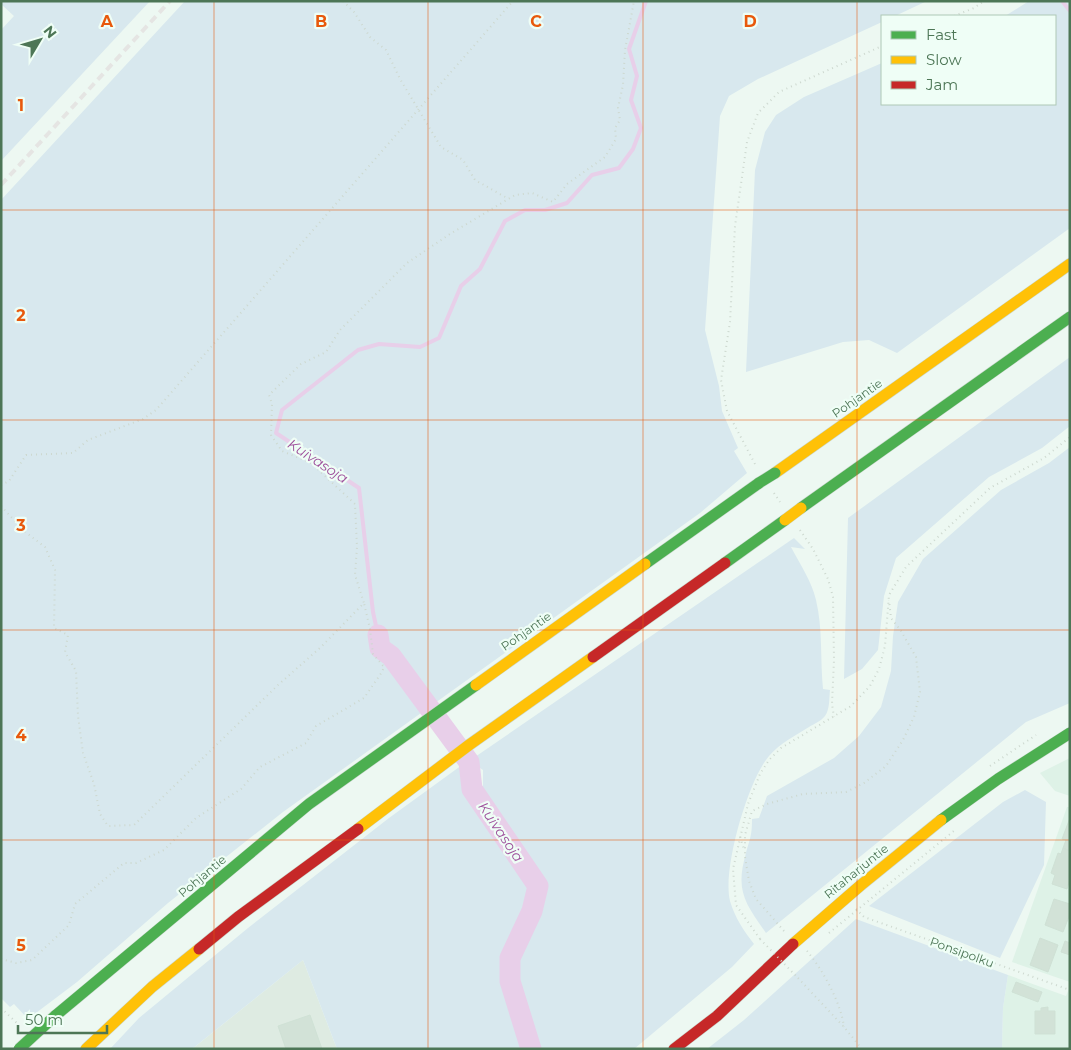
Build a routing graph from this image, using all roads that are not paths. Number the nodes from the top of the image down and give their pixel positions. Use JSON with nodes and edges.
{"nodes":[{"id":1,"x":1070,"y":264,"type":"edge"},
{"id":2,"x":1070,"y":317,"type":"edge"},
{"id":3,"x":1070,"y":732,"type":"edge"},
{"id":4,"x":19,"y":1049,"type":"edge"},
{"id":5,"x":86,"y":1049,"type":"edge"},
{"id":6,"x":674,"y":1049,"type":"edge"}],
"edges":[{"from":1,"to":4,"type":"main road","name":"Pohjantie","bridge":true},
{"from":2,"to":5,"type":"main road","bridge":true},
{"from":3,"to":6,"type":"main road","name":"Ritaharjuntie"}]}
